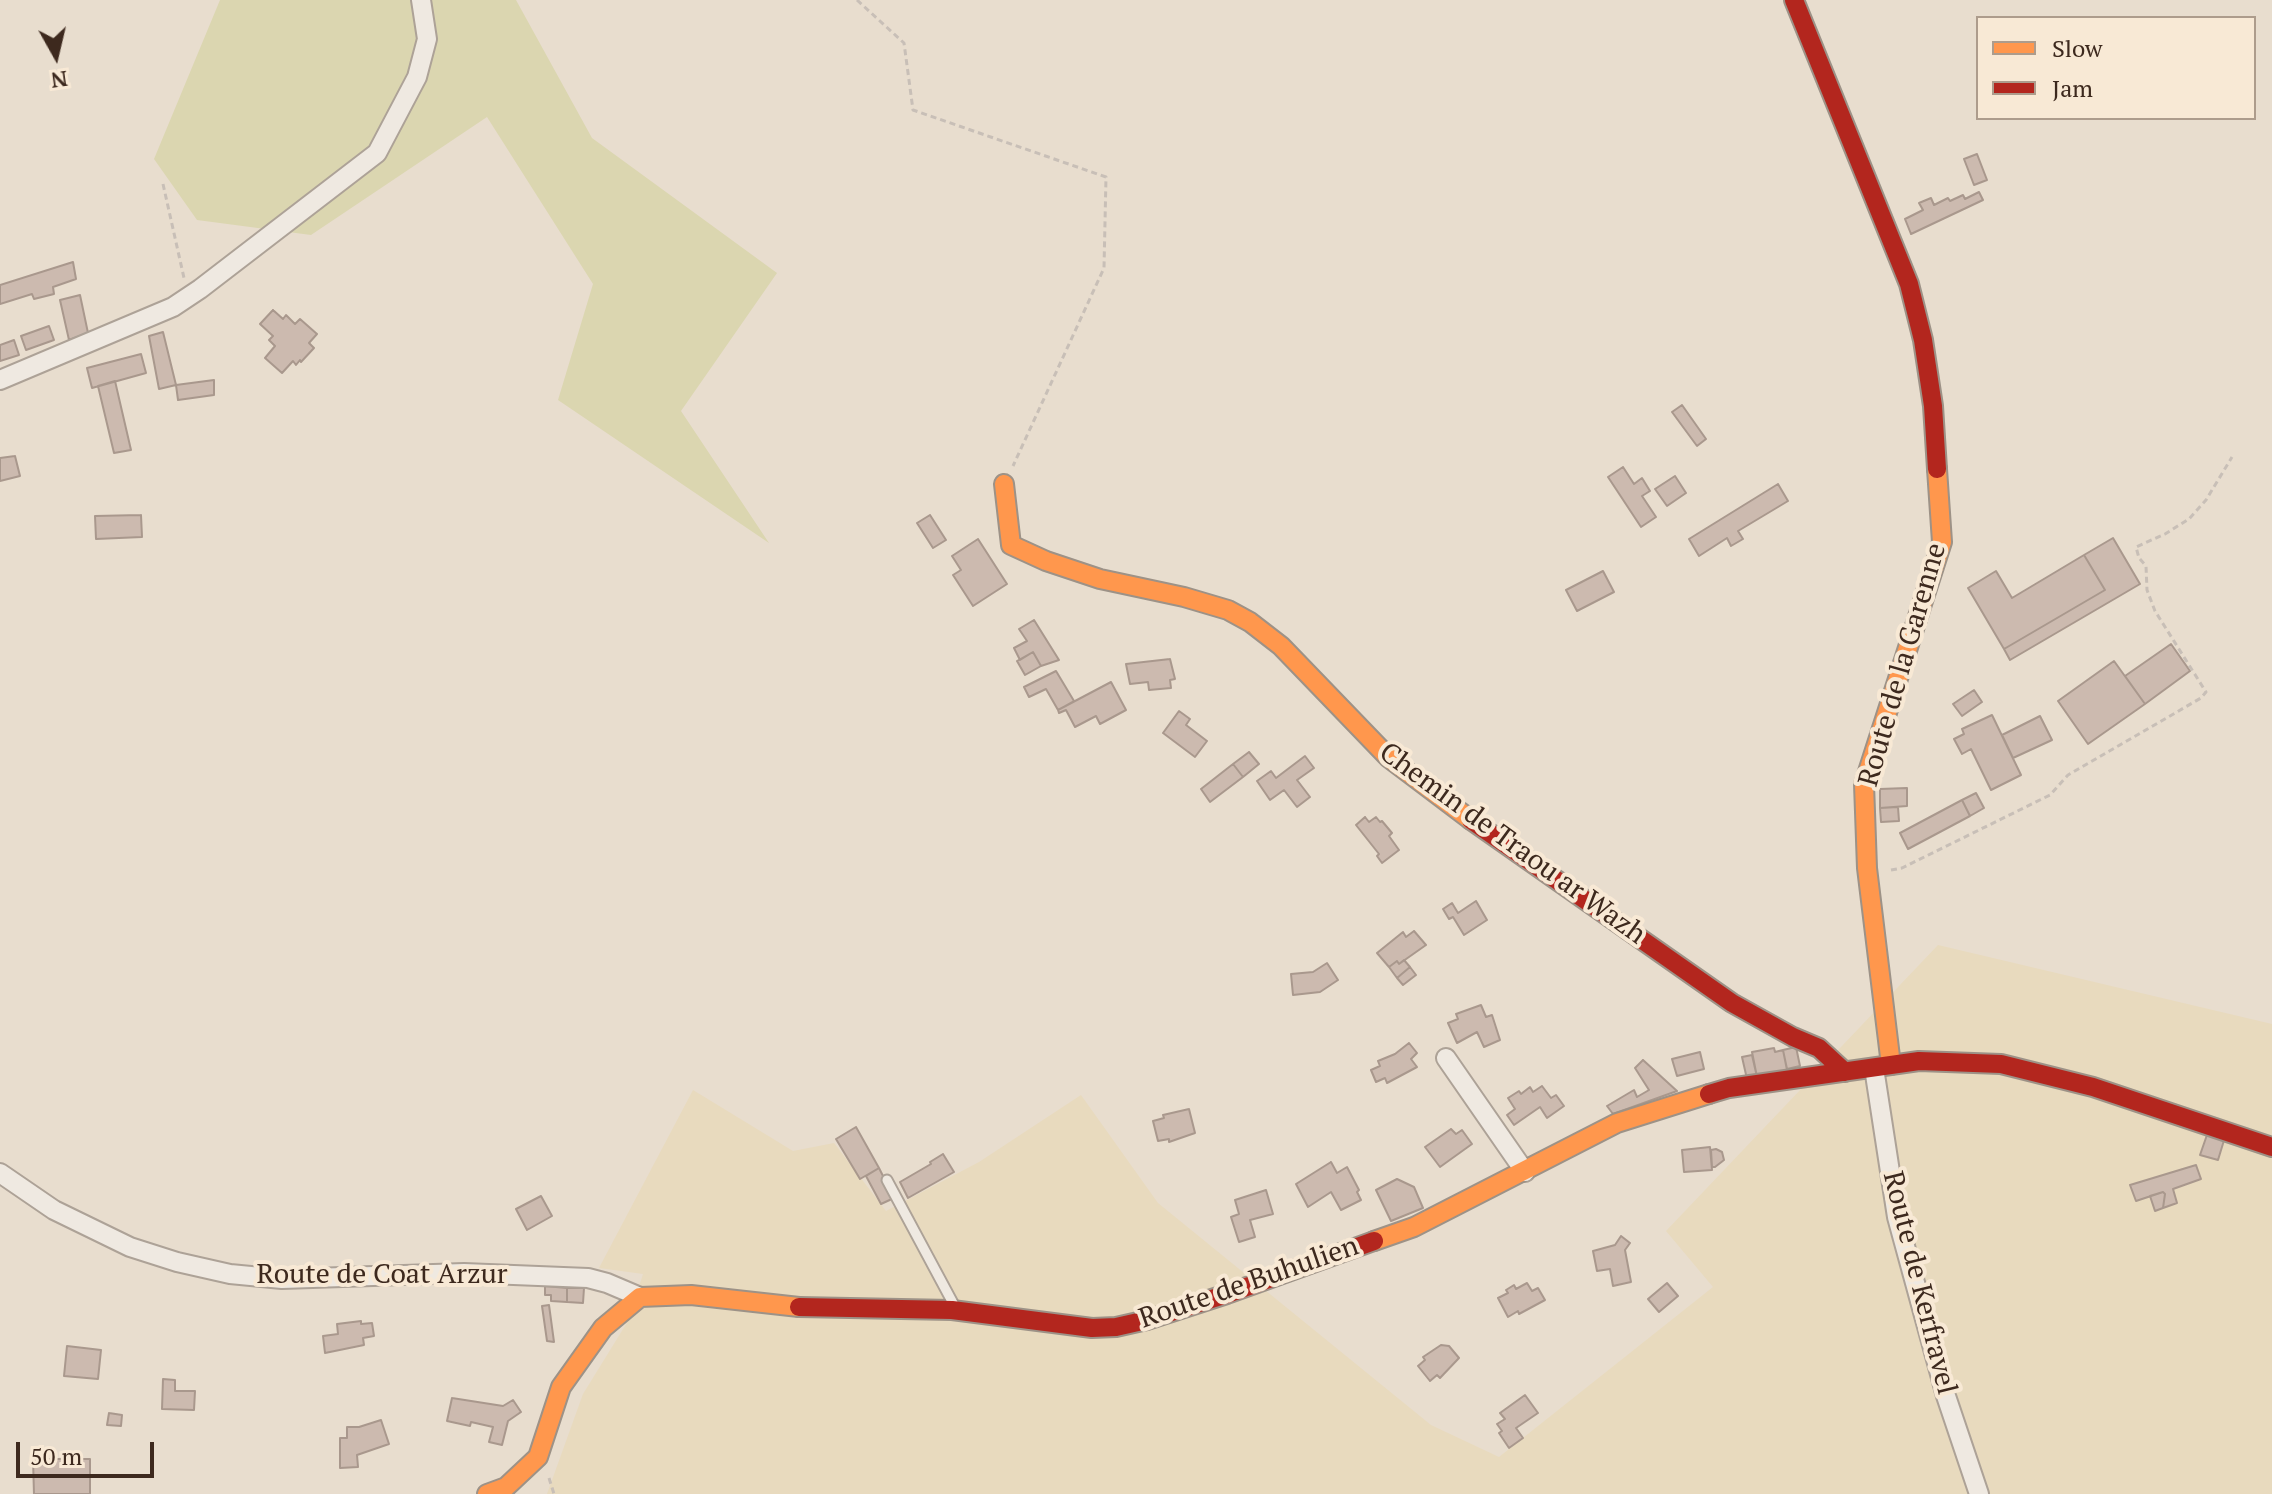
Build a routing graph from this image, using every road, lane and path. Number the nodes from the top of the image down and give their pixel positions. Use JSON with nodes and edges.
{"nodes":[{"id":1,"x":421,"y":0,"type":"edge"},
{"id":2,"x":857,"y":0,"type":"edge"},
{"id":3,"x":1794,"y":0,"type":"edge"},
{"id":4,"x":163,"y":184,"type":"dead end"},
{"id":5,"x":188,"y":297,"type":"junction"},
{"id":6,"x":0,"y":380,"type":"edge"},
{"id":7,"x":2232,"y":457,"type":"dead end"},
{"id":8,"x":1004,"y":484,"type":"joint"},
{"id":9,"x":1868,"y":875,"type":"junction"},
{"id":10,"x":1446,"y":1058,"type":"dead end"},
{"id":11,"x":1883,"y":1067,"type":"junction"},
{"id":12,"x":1845,"y":1072,"type":"junction"},
{"id":13,"x":2272,"y":1147,"type":"edge"},
{"id":14,"x":1525,"y":1172,"type":"junction"},
{"id":15,"x":0,"y":1173,"type":"edge"},
{"id":16,"x":887,"y":1180,"type":"dead end"},
{"id":17,"x":640,"y":1297,"type":"junction"},
{"id":18,"x":957,"y":1311,"type":"junction"},
{"id":19,"x":487,"y":1494,"type":"edge"},
{"id":20,"x":1979,"y":1494,"type":"edge"}],
"edges":[{"from":1,"to":5,"type":"street"},
{"from":2,"to":8,"type":"path"},
{"from":3,"to":9,"type":"street","name":"Route de la Garenne"},
{"from":4,"to":5,"type":"path"},
{"from":5,"to":6,"type":"street"},
{"from":7,"to":9,"type":"path"},
{"from":8,"to":12,"type":"street","name":"Chemin de Traou ar Wazh"},
{"from":9,"to":11,"type":"street","name":"Route de la Garenne"},
{"from":10,"to":14,"type":"street"},
{"from":11,"to":12,"type":"street","name":"Route de Buhulien"},
{"from":11,"to":13,"type":"street","name":"Route de Buhulien"},
{"from":11,"to":20,"type":"street","name":"Route de Kerfravel"},
{"from":12,"to":14,"type":"street","name":"Route de Buhulien"},
{"from":14,"to":18,"type":"street","name":"Route de Buhulien"},
{"from":15,"to":17,"type":"street","name":"Route de Coat Arzur"},
{"from":16,"to":18,"type":"lane"},
{"from":17,"to":18,"type":"street","name":"Route de Buhulien"},
{"from":17,"to":19,"type":"street"}]}
